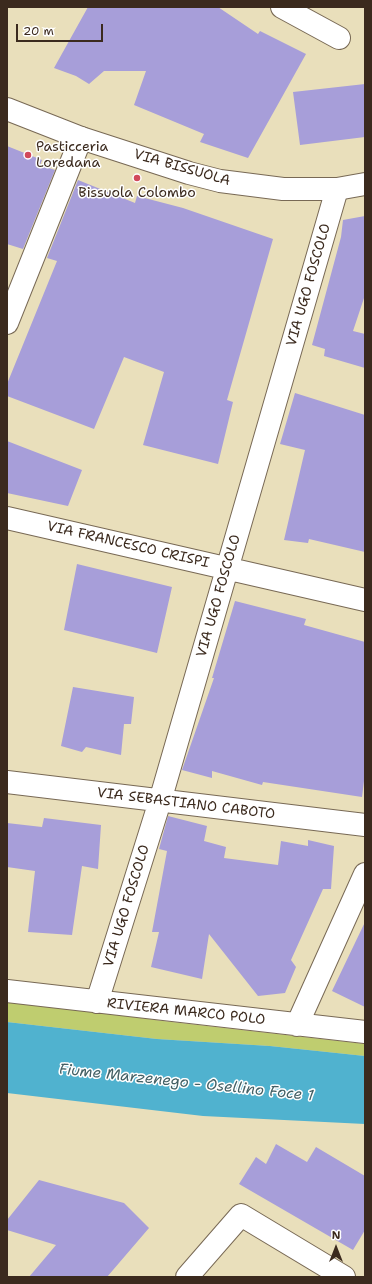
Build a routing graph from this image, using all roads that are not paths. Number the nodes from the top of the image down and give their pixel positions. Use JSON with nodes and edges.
{"nodes":[{"id":1,"x":282,"y":7,"type":"edge"},
{"id":2,"x":339,"y":38,"type":"dead end"},
{"id":3,"x":7,"y":109,"type":"edge"},
{"id":4,"x":81,"y":138,"type":"junction"},
{"id":5,"x":365,"y":184,"type":"edge"},
{"id":6,"x":337,"y":189,"type":"junction"},
{"id":7,"x":7,"y":323,"type":"edge"},
{"id":8,"x":7,"y":518,"type":"edge"},
{"id":9,"x":227,"y":568,"type":"junction"},
{"id":10,"x":365,"y":600,"type":"edge"},
{"id":11,"x":7,"y":782,"type":"edge"},
{"id":12,"x":160,"y":802,"type":"junction"},
{"id":13,"x":365,"y":825,"type":"edge"},
{"id":14,"x":365,"y":874,"type":"edge"},
{"id":15,"x":7,"y":990,"type":"edge"},
{"id":16,"x":96,"y":1002,"type":"junction"},
{"id":17,"x":297,"y":1025,"type":"junction"},
{"id":18,"x":365,"y":1032,"type":"edge"},
{"id":19,"x":187,"y":1277,"type":"edge"},
{"id":20,"x":344,"y":1277,"type":"edge"}],
"edges":[{"from":1,"to":2,"type":"street"},
{"from":3,"to":4,"type":"street","name":"VIA BISSUOLA"},
{"from":4,"to":6,"type":"street","name":"VIA BISSUOLA"},
{"from":4,"to":7,"type":"street"},
{"from":5,"to":6,"type":"street","name":"VIA BISSUOLA"},
{"from":6,"to":9,"type":"street","name":"VIA UGO FOSCOLO"},
{"from":8,"to":9,"type":"street","name":"VIA FRANCESCO CRISPI"},
{"from":9,"to":10,"type":"street","name":"VIA FRANCESCO CRISPI"},
{"from":9,"to":12,"type":"street","name":"VIA UGO FOSCOLO"},
{"from":11,"to":12,"type":"street","name":"VIA SEBASTIANO CABOTO"},
{"from":12,"to":13,"type":"street","name":"VIA SEBASTIANO CABOTO"},
{"from":12,"to":16,"type":"street","name":"VIA UGO FOSCOLO"},
{"from":14,"to":17,"type":"street"},
{"from":15,"to":16,"type":"street","name":"RIVIERA MARCO POLO"},
{"from":16,"to":17,"type":"street","name":"RIVIERA MARCO POLO"},
{"from":17,"to":18,"type":"street","name":"RIVIERA MARCO POLO"},
{"from":19,"to":20,"type":"street"}]}
